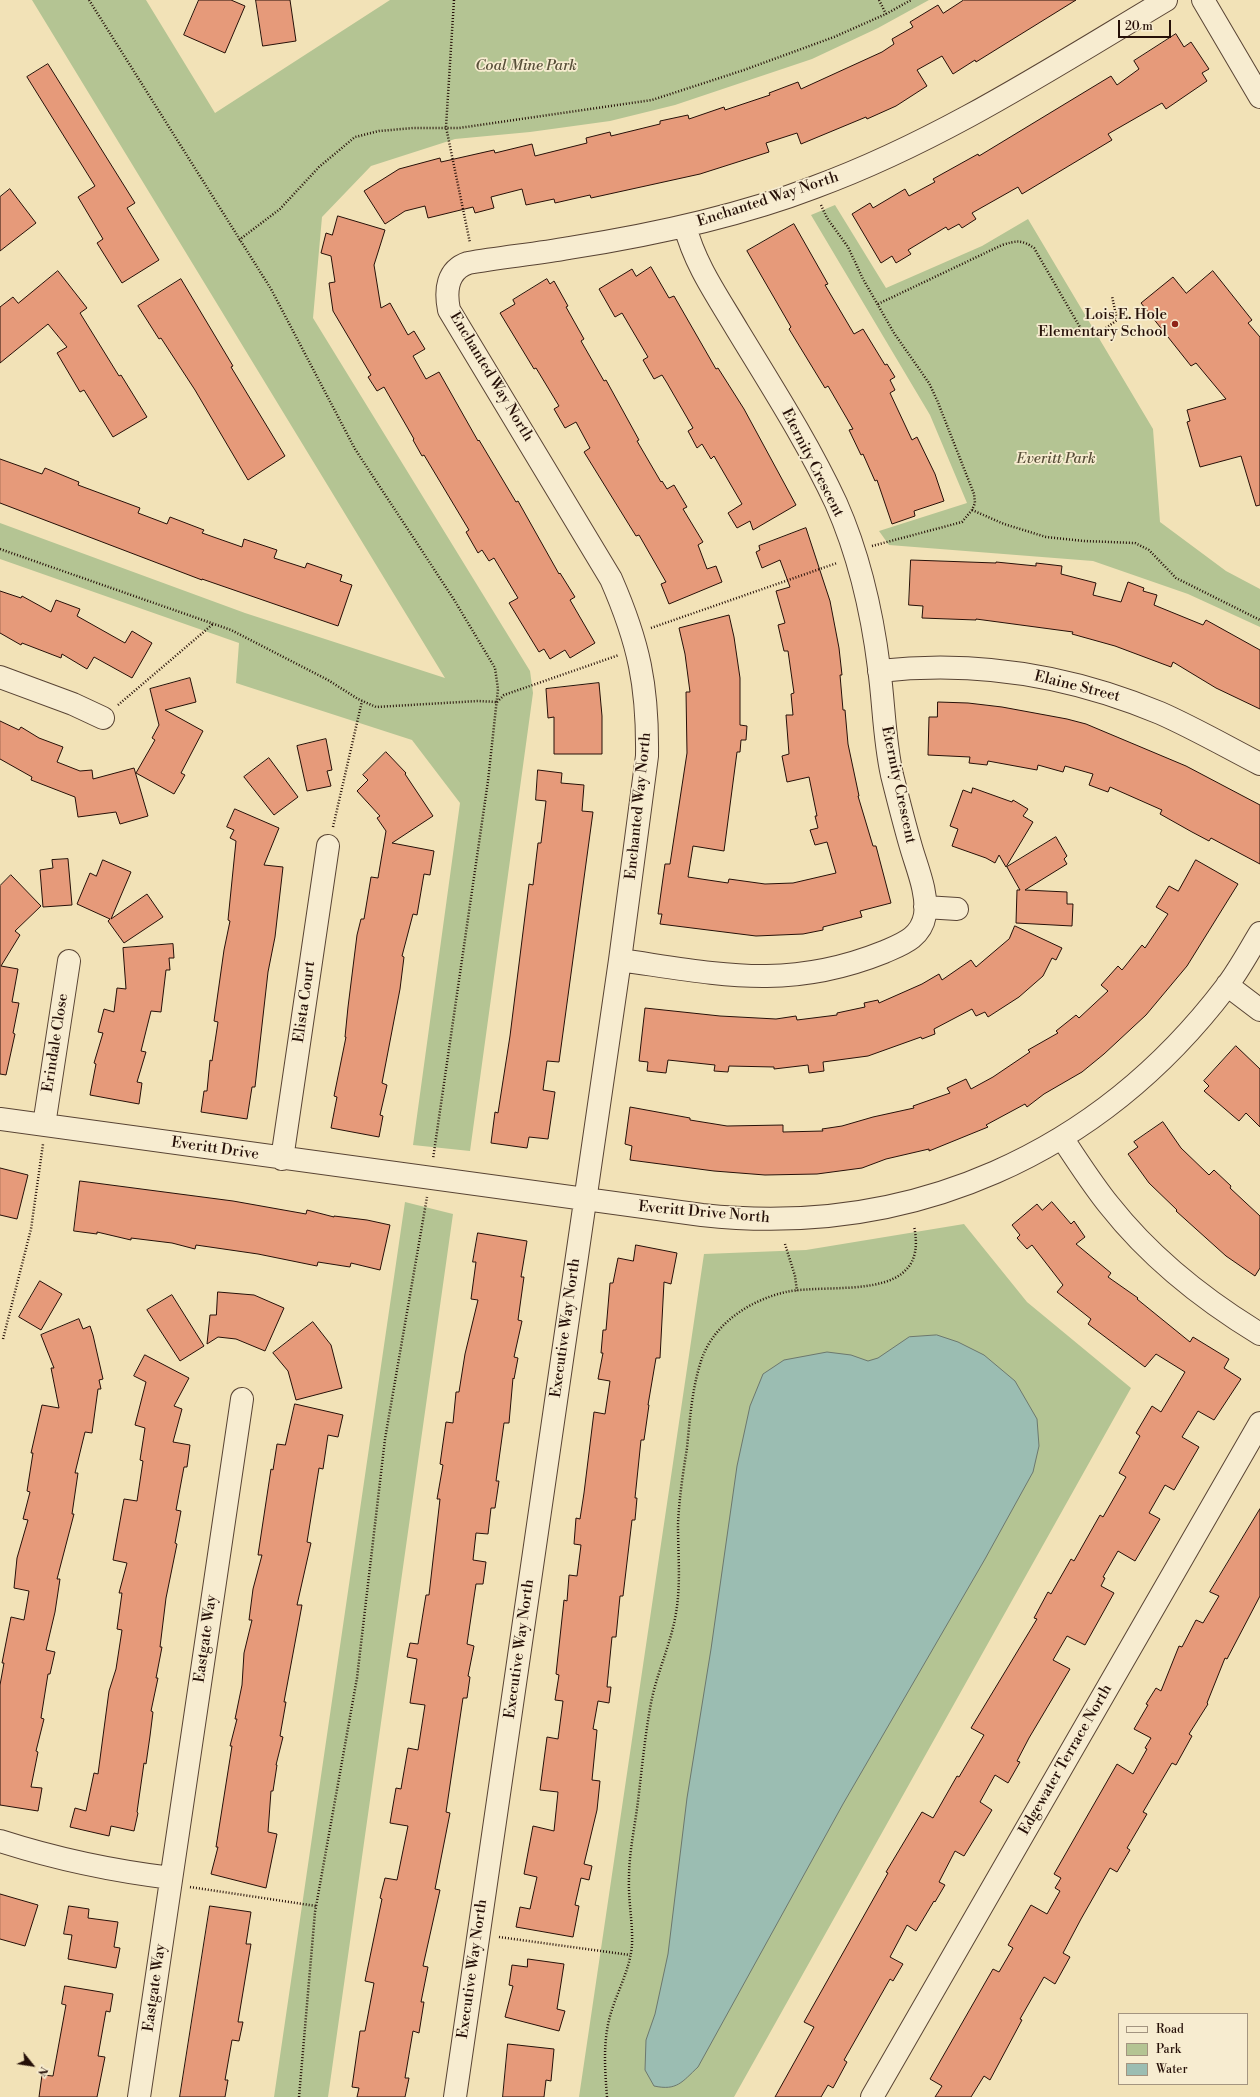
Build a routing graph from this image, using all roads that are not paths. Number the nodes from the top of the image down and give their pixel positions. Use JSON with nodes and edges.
{"nodes":[{"id":1,"x":1166,"y":0,"type":"edge"},
{"id":2,"x":1203,"y":0,"type":"edge"},
{"id":3,"x":1260,"y":97,"type":"edge"},
{"id":4,"x":685,"y":226,"type":"junction"},
{"id":5,"x":879,"y":671,"type":"junction"},
{"id":6,"x":0,"y":677,"type":"edge"},
{"id":7,"x":103,"y":718,"type":"dead end"},
{"id":8,"x":1260,"y":764,"type":"edge"},
{"id":9,"x":328,"y":846,"type":"road end"},
{"id":10,"x":925,"y":907,"type":"junction"},
{"id":11,"x":957,"y":909,"type":"dead end"},
{"id":12,"x":1260,"y":933,"type":"edge"},
{"id":13,"x":620,"y":960,"type":"junction"},
{"id":14,"x":69,"y":961,"type":"dead end"},
{"id":15,"x":1227,"y":985,"type":"junction"},
{"id":16,"x":1260,"y":1010,"type":"edge"},
{"id":17,"x":0,"y":1119,"type":"edge"},
{"id":18,"x":44,"y":1125,"type":"junction"},
{"id":19,"x":1062,"y":1138,"type":"junction"},
{"id":20,"x":282,"y":1159,"type":"junction"},
{"id":21,"x":430,"y":1179,"type":"joint"},
{"id":22,"x":584,"y":1200,"type":"junction"},
{"id":23,"x":1260,"y":1334,"type":"edge"},
{"id":24,"x":242,"y":1399,"type":"dead end"},
{"id":25,"x":1260,"y":1423,"type":"edge"},
{"id":26,"x":0,"y":1841,"type":"edge"},
{"id":27,"x":179,"y":1882,"type":"junction"},
{"id":28,"x":139,"y":2097,"type":"edge"},
{"id":29,"x":455,"y":2097,"type":"edge"},
{"id":30,"x":872,"y":2097,"type":"edge"}],
"edges":[{"from":1,"to":4,"type":"street","name":"Enchanted Way North"},
{"from":2,"to":3,"type":"street"},
{"from":4,"to":5,"type":"street","name":"Eternity Crescent"},
{"from":4,"to":13,"type":"street","name":"Enchanted Way North"},
{"from":5,"to":8,"type":"street","name":"Elaine Street"},
{"from":5,"to":10,"type":"street","name":"Eternity Crescent"},
{"from":6,"to":7,"type":"street"},
{"from":9,"to":20,"type":"street","name":"Elista Court"},
{"from":10,"to":11,"type":"street"},
{"from":10,"to":13,"type":"street","name":"Eternity Crescent"},
{"from":12,"to":15,"type":"street","name":"Everitt Drive North"},
{"from":13,"to":22,"type":"street","name":"Enchanted Way North"},
{"from":14,"to":18,"type":"street","name":"Erindale Close"},
{"from":15,"to":16,"type":"street"},
{"from":15,"to":19,"type":"street","name":"Everitt Drive North"},
{"from":17,"to":18,"type":"street","name":"Everitt Drive"},
{"from":18,"to":20,"type":"street","name":"Everitt Drive"},
{"from":19,"to":22,"type":"street","name":"Everitt Drive North"},
{"from":19,"to":23,"type":"street"},
{"from":20,"to":21,"type":"street","name":"Everitt Drive"},
{"from":21,"to":22,"type":"street","name":"Everitt Drive North"},
{"from":22,"to":29,"type":"street","name":"Executive Way North"},
{"from":24,"to":27,"type":"street","name":"Eastgate Way"},
{"from":25,"to":30,"type":"street","name":"Edgewater Terrace North"},
{"from":26,"to":27,"type":"street"},
{"from":27,"to":28,"type":"street","name":"Eastgate Way"}]}
